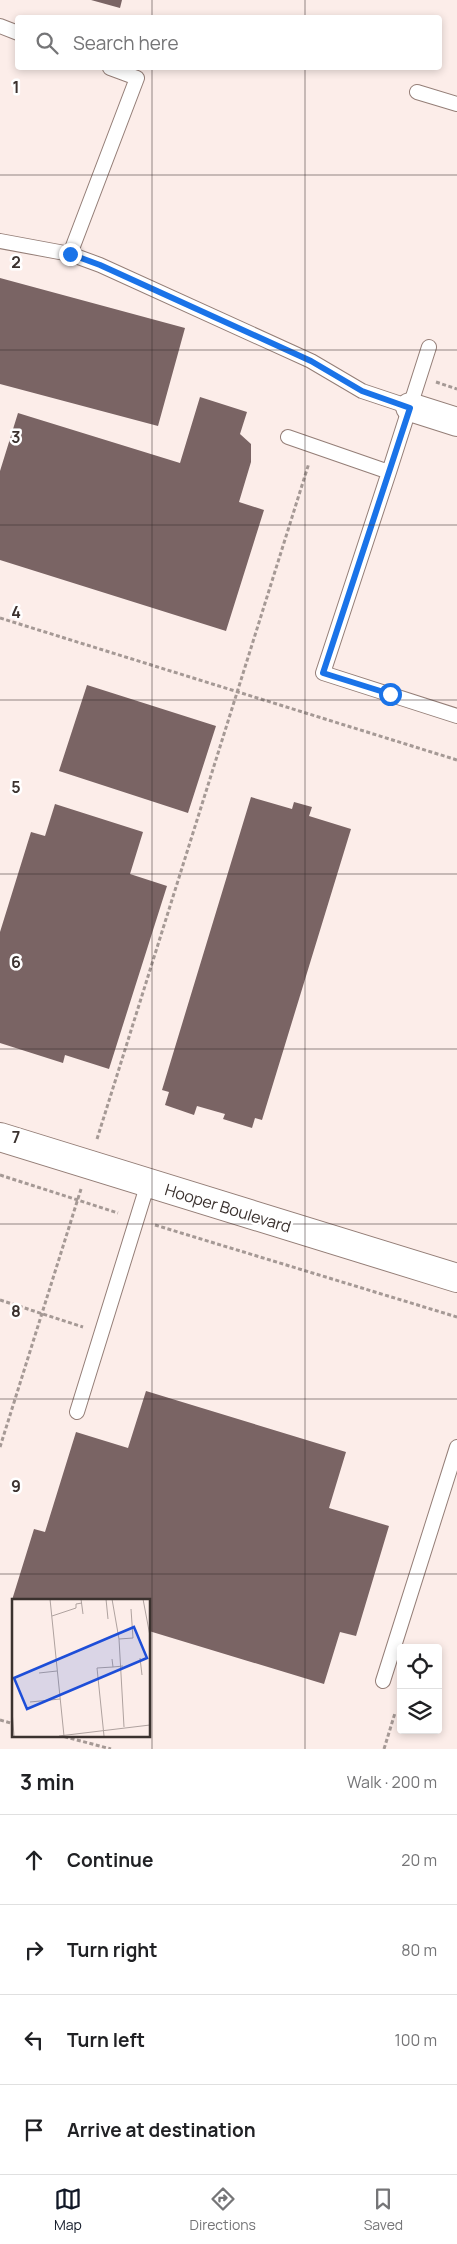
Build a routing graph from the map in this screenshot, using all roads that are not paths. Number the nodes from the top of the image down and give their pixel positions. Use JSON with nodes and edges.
{"nodes":[{"id":1,"x":0,"y":26,"type":"edge"},
{"id":2,"x":15,"y":32,"type":"edge"},
{"id":3,"x":115,"y":70,"type":"edge"},
{"id":4,"x":417,"y":92,"type":"dead end"},
{"id":5,"x":457,"y":104,"type":"edge"},
{"id":6,"x":0,"y":241,"type":"edge"},
{"id":7,"x":70,"y":254,"type":"junction"},
{"id":8,"x":429,"y":346,"type":"dead end"},
{"id":9,"x":410,"y":408,"type":"junction"},
{"id":10,"x":457,"y":422,"type":"edge"},
{"id":11,"x":288,"y":438,"type":"dead end"},
{"id":12,"x":389,"y":472,"type":"junction"},
{"id":13,"x":457,"y":716,"type":"edge"},
{"id":14,"x":0,"y":1137,"type":"edge"},
{"id":15,"x":148,"y":1183,"type":"junction"},
{"id":16,"x":457,"y":1278,"type":"edge"},
{"id":17,"x":77,"y":1412,"type":"dead end"},
{"id":18,"x":457,"y":1447,"type":"edge"},
{"id":19,"x":383,"y":1681,"type":"dead end"}],
"edges":[{"from":1,"to":2,"type":"lane"},
{"from":3,"to":7,"type":"lane"},
{"from":4,"to":5,"type":"lane"},
{"from":6,"to":7,"type":"lane"},
{"from":7,"to":9,"type":"lane"},
{"from":8,"to":9,"type":"lane"},
{"from":9,"to":10,"type":"street"},
{"from":9,"to":12,"type":"lane"},
{"from":11,"to":12,"type":"lane"},
{"from":12,"to":13,"type":"lane"},
{"from":14,"to":15,"type":"street","name":"Hooper Boulevard"},
{"from":15,"to":16,"type":"street","name":"Hooper Boulevard"},
{"from":15,"to":17,"type":"lane"},
{"from":18,"to":19,"type":"lane"}]}
